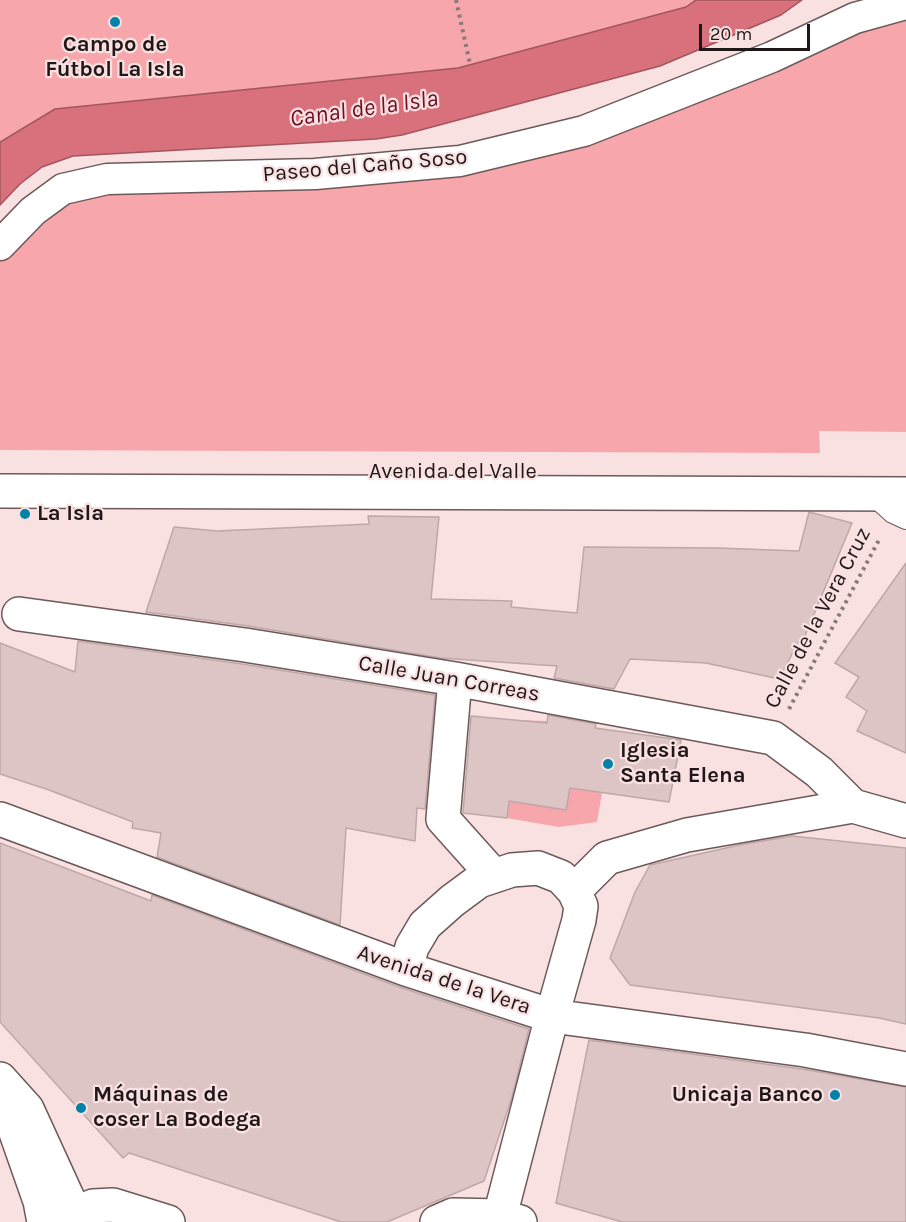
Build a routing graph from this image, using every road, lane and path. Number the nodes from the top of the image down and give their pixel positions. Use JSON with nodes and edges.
{"nodes":[{"id":1,"x":456,"y":0,"type":"edge"},
{"id":2,"x":906,"y":4,"type":"edge"},
{"id":3,"x":470,"y":64,"type":"dead end"},
{"id":4,"x":0,"y":245,"type":"edge"},
{"id":5,"x":906,"y":471,"type":"edge"},
{"id":6,"x":0,"y":472,"type":"edge"},
{"id":7,"x":0,"y":491,"type":"edge"},
{"id":8,"x":894,"y":505,"type":"edge"},
{"id":9,"x":19,"y":614,"type":"dead end"},
{"id":10,"x":455,"y":679,"type":"junction"},
{"id":11,"x":773,"y":738,"type":"junction"},
{"id":12,"x":853,"y":806,"type":"junction"},
{"id":13,"x":0,"y":819,"type":"edge"},
{"id":14,"x":906,"y":821,"type":"edge"},
{"id":15,"x":494,"y":876,"type":"junction"},
{"id":16,"x":574,"y":891,"type":"junction"},
{"id":17,"x":406,"y":969,"type":"junction"},
{"id":18,"x":552,"y":1016,"type":"junction"},
{"id":19,"x":906,"y":1069,"type":"edge"},
{"id":20,"x":0,"y":1079,"type":"edge"},
{"id":21,"x":0,"y":1103,"type":"edge"},
{"id":22,"x":67,"y":1218,"type":"edge"},
{"id":23,"x":510,"y":1219,"type":"edge"},
{"id":24,"x":44,"y":1222,"type":"edge"},
{"id":25,"x":168,"y":1222,"type":"edge"},
{"id":26,"x":437,"y":1222,"type":"edge"}],
"edges":[{"from":1,"to":3,"type":"path"},
{"from":2,"to":4,"type":"street","name":"Paseo del Caño Soso"},
{"from":5,"to":6,"type":"street","name":"Avenida del Valle"},
{"from":7,"to":8,"type":"street","name":"Avenida del Valle"},
{"from":8,"to":11,"type":"path","name":"Calle de la Vera Cruz"},
{"from":9,"to":10,"type":"street","name":"Calle Juan Correas"},
{"from":10,"to":11,"type":"street","name":"Calle Juan Correas"},
{"from":10,"to":15,"type":"street"},
{"from":11,"to":12,"type":"street","name":"Calle Juan Correas"},
{"from":12,"to":14,"type":"street"},
{"from":12,"to":16,"type":"street"},
{"from":13,"to":17,"type":"street","name":"Avenida de la Vera"},
{"from":15,"to":16,"type":"street"},
{"from":15,"to":17,"type":"street"},
{"from":16,"to":18,"type":"street"},
{"from":17,"to":18,"type":"street","name":"Avenida de la Vera"},
{"from":18,"to":19,"type":"street","name":"Avenida de la Vera"},
{"from":18,"to":23,"type":"street"},
{"from":20,"to":22,"type":"street"},
{"from":21,"to":24,"type":"street"},
{"from":22,"to":25,"type":"street"},
{"from":23,"to":26,"type":"street"}]}
